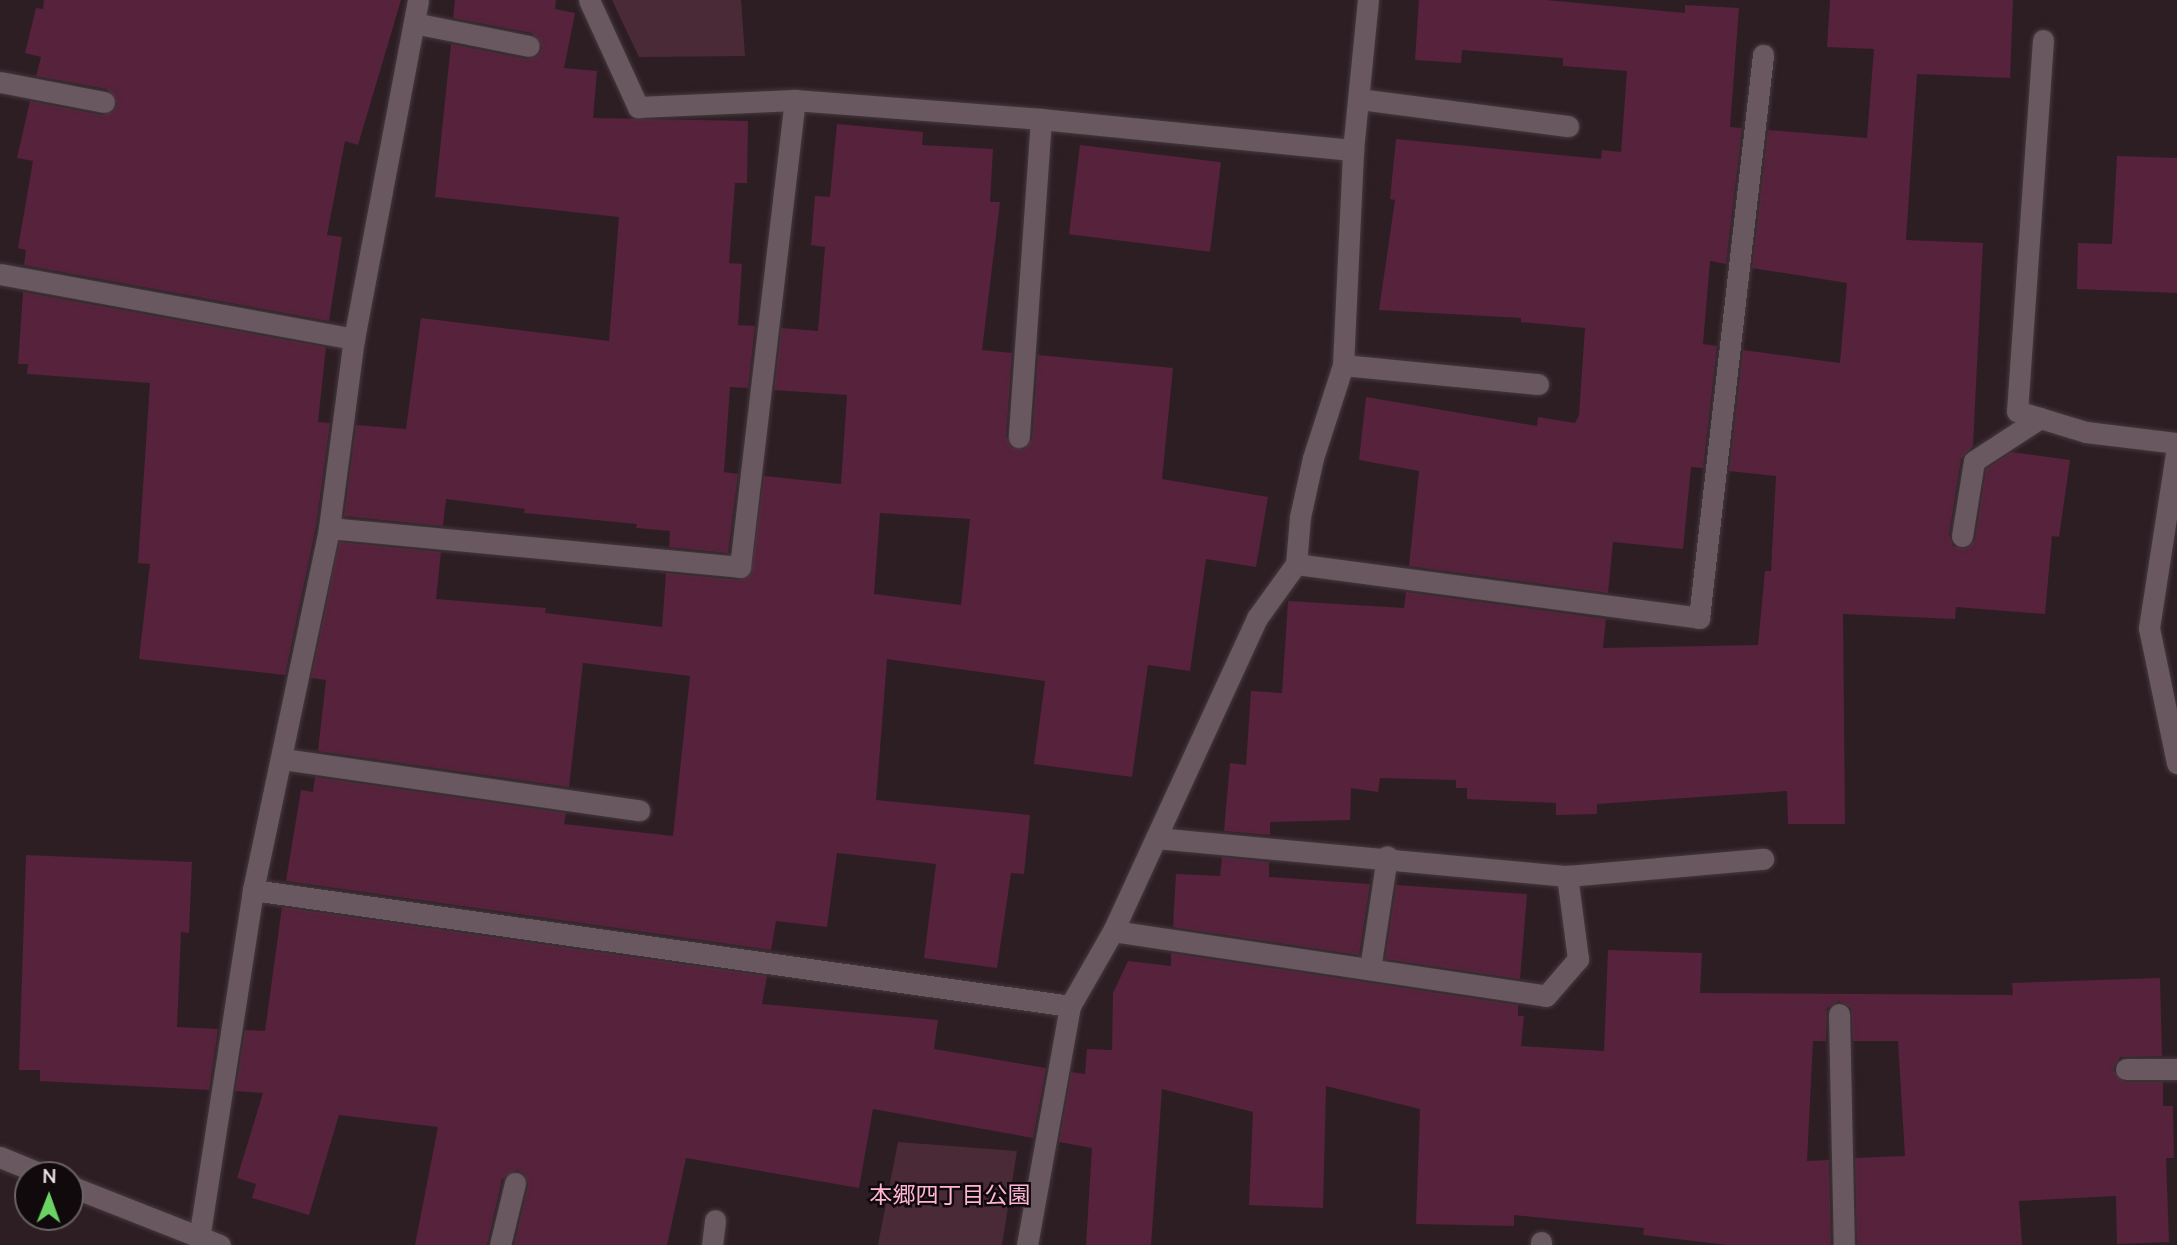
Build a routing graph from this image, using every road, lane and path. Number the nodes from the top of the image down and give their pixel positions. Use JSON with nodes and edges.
{"nodes":[{"id":1,"x":418,"y":0,"type":"edge"},
{"id":2,"x":589,"y":0,"type":"edge"},
{"id":3,"x":1368,"y":0,"type":"edge"},
{"id":4,"x":414,"y":23,"type":"junction"},
{"id":5,"x":2043,"y":40,"type":"dead end"},
{"id":6,"x":529,"y":46,"type":"dead end"},
{"id":7,"x":1763,"y":55,"type":"dead end"},
{"id":8,"x":0,"y":82,"type":"edge"},
{"id":9,"x":1359,"y":99,"type":"junction"},
{"id":10,"x":795,"y":100,"type":"junction"},
{"id":11,"x":104,"y":102,"type":"dead end"},
{"id":12,"x":1041,"y":119,"type":"junction"},
{"id":13,"x":1568,"y":127,"type":"dead end"},
{"id":14,"x":1353,"y":150,"type":"junction"},
{"id":15,"x":0,"y":274,"type":"edge"},
{"id":16,"x":354,"y":339,"type":"junction"},
{"id":17,"x":1343,"y":365,"type":"junction"},
{"id":18,"x":1538,"y":384,"type":"dead end"},
{"id":19,"x":2040,"y":418,"type":"junction"},
{"id":20,"x":1019,"y":436,"type":"dead end"},
{"id":21,"x":2177,"y":445,"type":"edge"},
{"id":22,"x":328,"y":528,"type":"junction"},
{"id":23,"x":1962,"y":536,"type":"dead end"},
{"id":24,"x":1296,"y":564,"type":"junction"},
{"id":25,"x":283,"y":759,"type":"junction"},
{"id":26,"x":2177,"y":762,"type":"edge"},
{"id":27,"x":639,"y":810,"type":"dead end"},
{"id":28,"x":1156,"y":838,"type":"junction"},
{"id":29,"x":1387,"y":856,"type":"junction"},
{"id":30,"x":1763,"y":859,"type":"dead end"},
{"id":31,"x":1567,"y":876,"type":"junction"},
{"id":32,"x":253,"y":890,"type":"junction"},
{"id":33,"x":1113,"y":931,"type":"junction"},
{"id":34,"x":1370,"y":970,"type":"junction"},
{"id":35,"x":1070,"y":1006,"type":"junction"},
{"id":36,"x":1839,"y":1014,"type":"dead end"},
{"id":37,"x":2126,"y":1069,"type":"dead end"},
{"id":38,"x":2177,"y":1069,"type":"edge"},
{"id":39,"x":515,"y":1183,"type":"dead end"},
{"id":40,"x":84,"y":1192,"type":"edge"},
{"id":41,"x":715,"y":1220,"type":"dead end"},
{"id":42,"x":185,"y":1238,"type":"edge"},
{"id":43,"x":220,"y":1245,"type":"edge"},
{"id":44,"x":500,"y":1245,"type":"edge"},
{"id":45,"x":712,"y":1245,"type":"edge"},
{"id":46,"x":1027,"y":1245,"type":"edge"},
{"id":47,"x":1844,"y":1245,"type":"edge"}],
"edges":[{"from":1,"to":4,"type":"street"},
{"from":2,"to":10,"type":"street"},
{"from":3,"to":9,"type":"street"},
{"from":4,"to":6,"type":"street"},
{"from":4,"to":16,"type":"street"},
{"from":5,"to":19,"type":"street"},
{"from":7,"to":24,"type":"street"},
{"from":8,"to":11,"type":"street"},
{"from":9,"to":13,"type":"street"},
{"from":9,"to":14,"type":"street"},
{"from":10,"to":12,"type":"street"},
{"from":10,"to":22,"type":"street"},
{"from":12,"to":14,"type":"street"},
{"from":12,"to":20,"type":"street"},
{"from":14,"to":17,"type":"street"},
{"from":15,"to":16,"type":"street"},
{"from":16,"to":22,"type":"street"},
{"from":17,"to":18,"type":"street"},
{"from":17,"to":24,"type":"street"},
{"from":19,"to":21,"type":"street"},
{"from":19,"to":23,"type":"street"},
{"from":21,"to":26,"type":"street"},
{"from":22,"to":25,"type":"street"},
{"from":24,"to":28,"type":"street"},
{"from":25,"to":27,"type":"street"},
{"from":25,"to":32,"type":"street"},
{"from":28,"to":29,"type":"street"},
{"from":28,"to":33,"type":"street"},
{"from":29,"to":31,"type":"street"},
{"from":29,"to":34,"type":"street"},
{"from":30,"to":31,"type":"street"},
{"from":31,"to":34,"type":"street"},
{"from":32,"to":35,"type":"street"},
{"from":32,"to":42,"type":"street"},
{"from":33,"to":34,"type":"street"},
{"from":33,"to":35,"type":"street"},
{"from":35,"to":46,"type":"street"},
{"from":36,"to":47,"type":"street"},
{"from":37,"to":38,"type":"street"},
{"from":39,"to":44,"type":"street"},
{"from":40,"to":42,"type":"street"},
{"from":41,"to":45,"type":"street"},
{"from":42,"to":43,"type":"street"}]}
